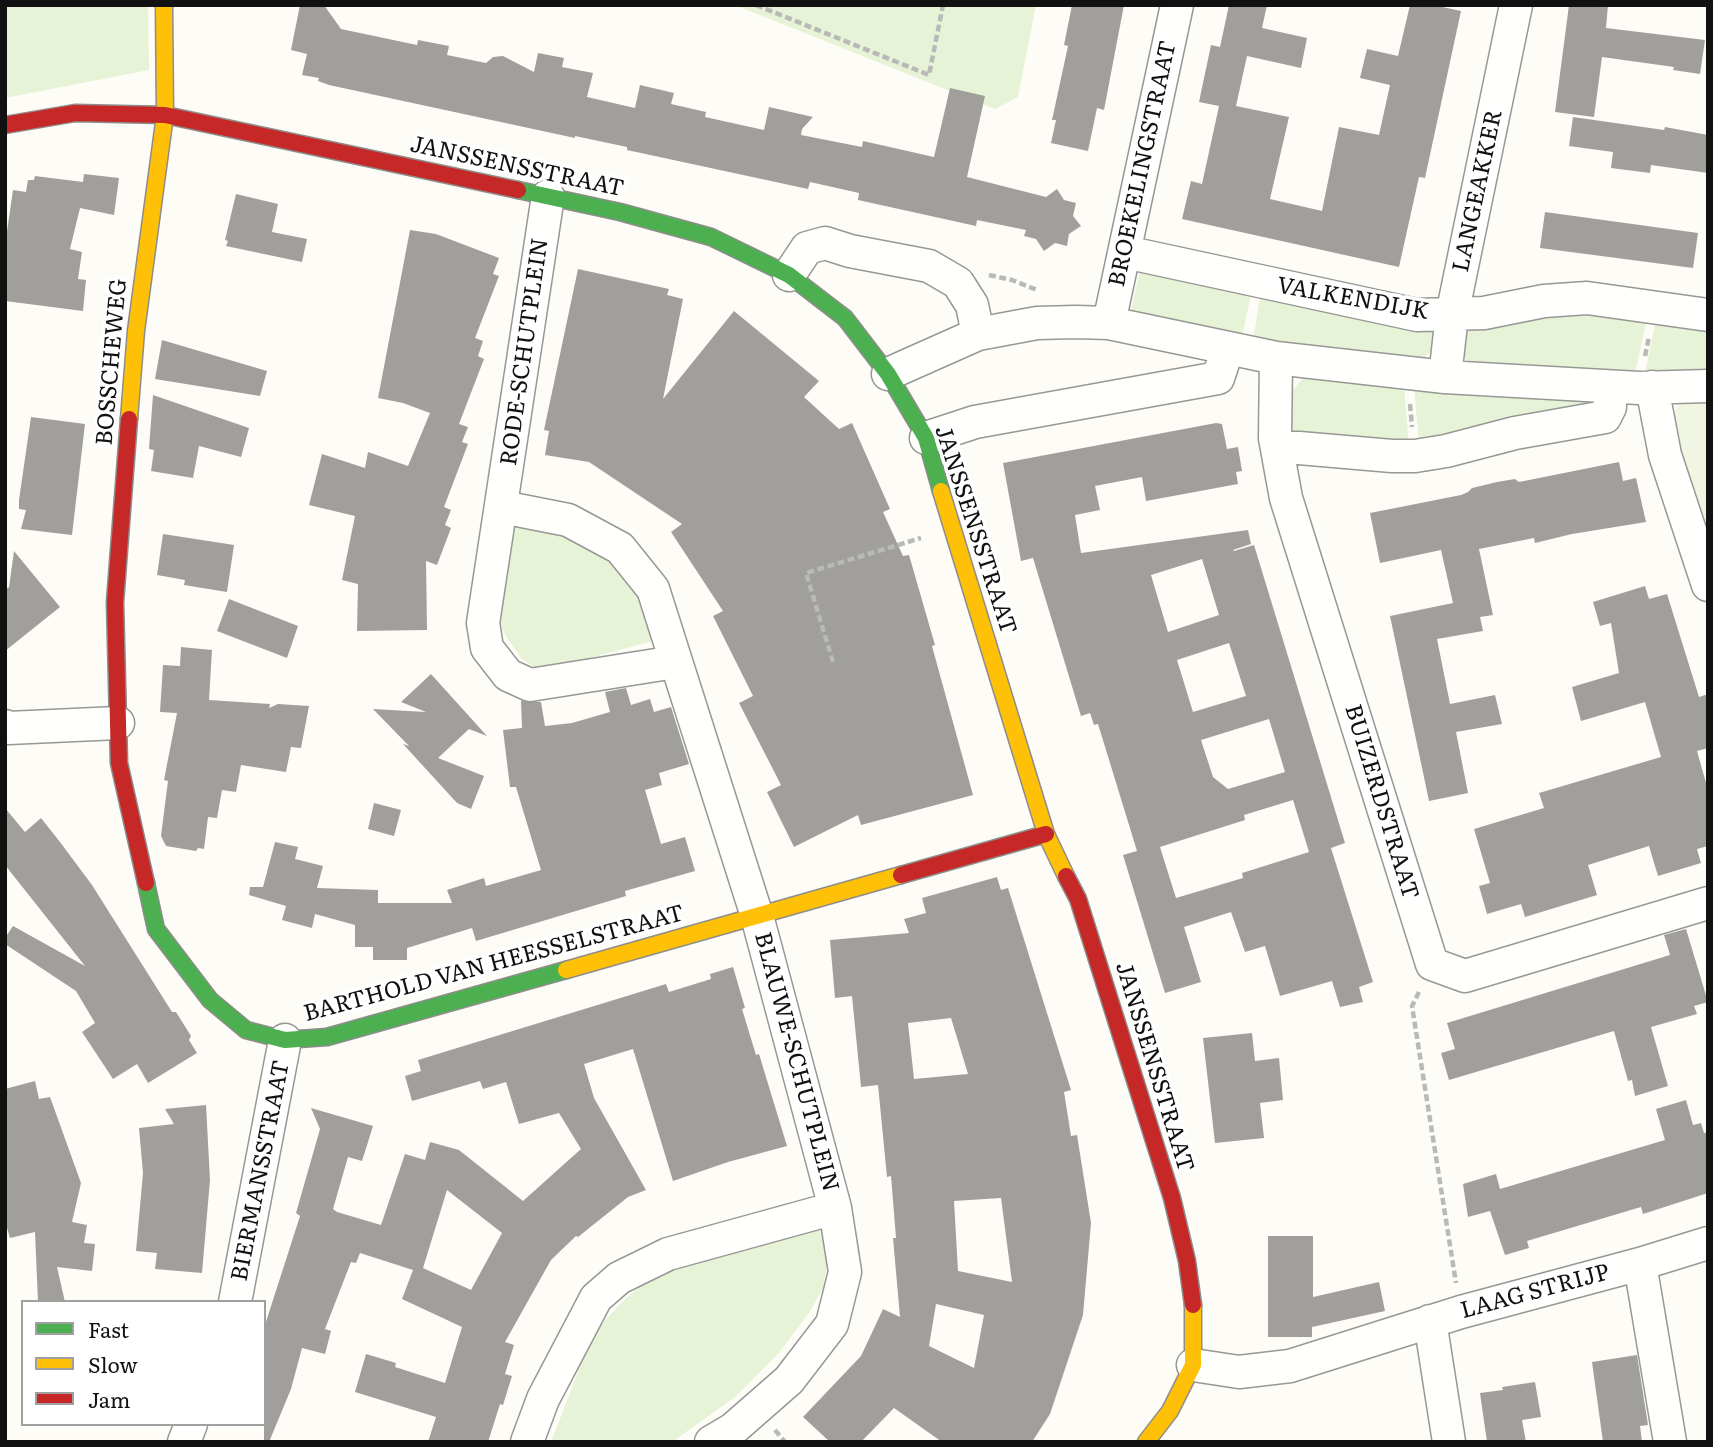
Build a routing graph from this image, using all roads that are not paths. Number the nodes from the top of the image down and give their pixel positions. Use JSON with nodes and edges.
{"nodes":[{"id":1,"x":164,"y":5,"type":"edge"},
{"id":2,"x":1177,"y":5,"type":"edge"},
{"id":3,"x":1516,"y":5,"type":"edge"},
{"id":4,"x":165,"y":115,"type":"junction"},
{"id":5,"x":5,"y":125,"type":"edge"},
{"id":6,"x":548,"y":196,"type":"junction"},
{"id":7,"x":1125,"y":252,"type":"junction"},
{"id":8,"x":789,"y":275,"type":"junction"},
{"id":9,"x":1452,"y":315,"type":"junction"},
{"id":10,"x":1708,"y":315,"type":"edge"},
{"id":11,"x":1109,"y":323,"type":"junction"},
{"id":12,"x":978,"y":334,"type":"junction"},
{"id":13,"x":1228,"y":348,"type":"junction"},
{"id":14,"x":1276,"y":358,"type":"junction"},
{"id":15,"x":888,"y":374,"type":"junction"},
{"id":16,"x":1445,"y":377,"type":"junction"},
{"id":17,"x":1708,"y":386,"type":"edge"},
{"id":18,"x":1633,"y":387,"type":"junction"},
{"id":19,"x":926,"y":438,"type":"junction"},
{"id":20,"x":1277,"y":448,"type":"junction"},
{"id":21,"x":502,"y":508,"type":"junction"},
{"id":22,"x":1708,"y":585,"type":"edge"},
{"id":23,"x":675,"y":662,"type":"junction"},
{"id":24,"x":118,"y":723,"type":"junction"},
{"id":25,"x":5,"y":726,"type":"edge"},
{"id":26,"x":1046,"y":834,"type":"junction"},
{"id":27,"x":1708,"y":903,"type":"edge"},
{"id":28,"x":757,"y":916,"type":"junction"},
{"id":29,"x":285,"y":1040,"type":"junction"},
{"id":30,"x":835,"y":1208,"type":"junction"},
{"id":31,"x":1708,"y":1243,"type":"edge"},
{"id":32,"x":1640,"y":1264,"type":"junction"},
{"id":33,"x":235,"y":1300,"type":"edge"},
{"id":34,"x":1430,"y":1321,"type":"junction"},
{"id":35,"x":1193,"y":1365,"type":"junction"},
{"id":36,"x":527,"y":1442,"type":"edge"},
{"id":37,"x":711,"y":1442,"type":"edge"},
{"id":38,"x":1146,"y":1442,"type":"edge"},
{"id":39,"x":1449,"y":1442,"type":"edge"},
{"id":40,"x":1670,"y":1442,"type":"edge"}],
"edges":[{"from":1,"to":4,"type":"street","name":"BOSSCHEWEG"},
{"from":2,"to":7,"type":"street","name":"BROEKELINGSTRAAT"},
{"from":3,"to":9,"type":"street","name":"LANGEAKKER"},
{"from":4,"to":5,"type":"street","name":"JANSSENSSTRAAT"},
{"from":4,"to":6,"type":"street","name":"JANSSENSSTRAAT"},
{"from":4,"to":24,"type":"street","name":"BOSSCHEWEG"},
{"from":6,"to":8,"type":"street","name":"JANSSENSSTRAAT"},
{"from":6,"to":21,"type":"street","name":"RODE-SCHUTPLEIN"},
{"from":7,"to":9,"type":"street","name":"VALKENDIJK"},
{"from":7,"to":11,"type":"street","name":"BROEKELINGSTRAAT"},
{"from":8,"to":12,"type":"street"},
{"from":8,"to":15,"type":"street","name":"JANSSENSSTRAAT"},
{"from":9,"to":10,"type":"street","name":"VALKENDIJK"},
{"from":9,"to":16,"type":"street","name":"LANGEAKKER"},
{"from":11,"to":12,"type":"street"},
{"from":11,"to":13,"type":"street"},
{"from":12,"to":15,"type":"street"},
{"from":13,"to":14,"type":"street"},
{"from":13,"to":19,"type":"street"},
{"from":14,"to":16,"type":"street"},
{"from":14,"to":20,"type":"street","name":"BUIZERDSTRAAT"},
{"from":15,"to":19,"type":"street","name":"JANSSENSSTRAAT"},
{"from":16,"to":18,"type":"street"},
{"from":17,"to":18,"type":"street"},
{"from":18,"to":20,"type":"street"},
{"from":18,"to":22,"type":"street"},
{"from":19,"to":26,"type":"street","name":"JANSSENSSTRAAT"},
{"from":20,"to":27,"type":"street","name":"BUIZERDSTRAAT"},
{"from":21,"to":23,"type":"street"},
{"from":21,"to":23,"type":"street","name":"RODE-SCHUTPLEIN"},
{"from":23,"to":28,"type":"street"},
{"from":24,"to":25,"type":"street"},
{"from":24,"to":29,"type":"street","name":"BARTHOLD VAN HEESSELSTRAAT"},
{"from":26,"to":28,"type":"street","name":"BARTHOLD VAN HEESSELSTRAAT"},
{"from":26,"to":35,"type":"street","name":"JANSSENSSTRAAT"},
{"from":28,"to":29,"type":"street","name":"BARTHOLD VAN HEESSELSTRAAT"},
{"from":28,"to":30,"type":"street","name":"BLAUWE-SCHUTPLEIN"},
{"from":29,"to":33,"type":"street","name":"BIERMANSSTRAAT"},
{"from":30,"to":36,"type":"street","name":"BLAUWE-SCHUTPLEIN"},
{"from":30,"to":37,"type":"street","name":"BLAUWE-SCHUTPLEIN"},
{"from":31,"to":32,"type":"street","name":"LAAG STRIJP"},
{"from":32,"to":34,"type":"street","name":"LAAG STRIJP"},
{"from":32,"to":40,"type":"street","name":"LAAG STRIJP"},
{"from":34,"to":35,"type":"street","name":"LAAG STRIJP"},
{"from":34,"to":39,"type":"street","name":"LAAG STRIJP"},
{"from":35,"to":38,"type":"street","name":"JANSSENSSTRAAT"}]}
